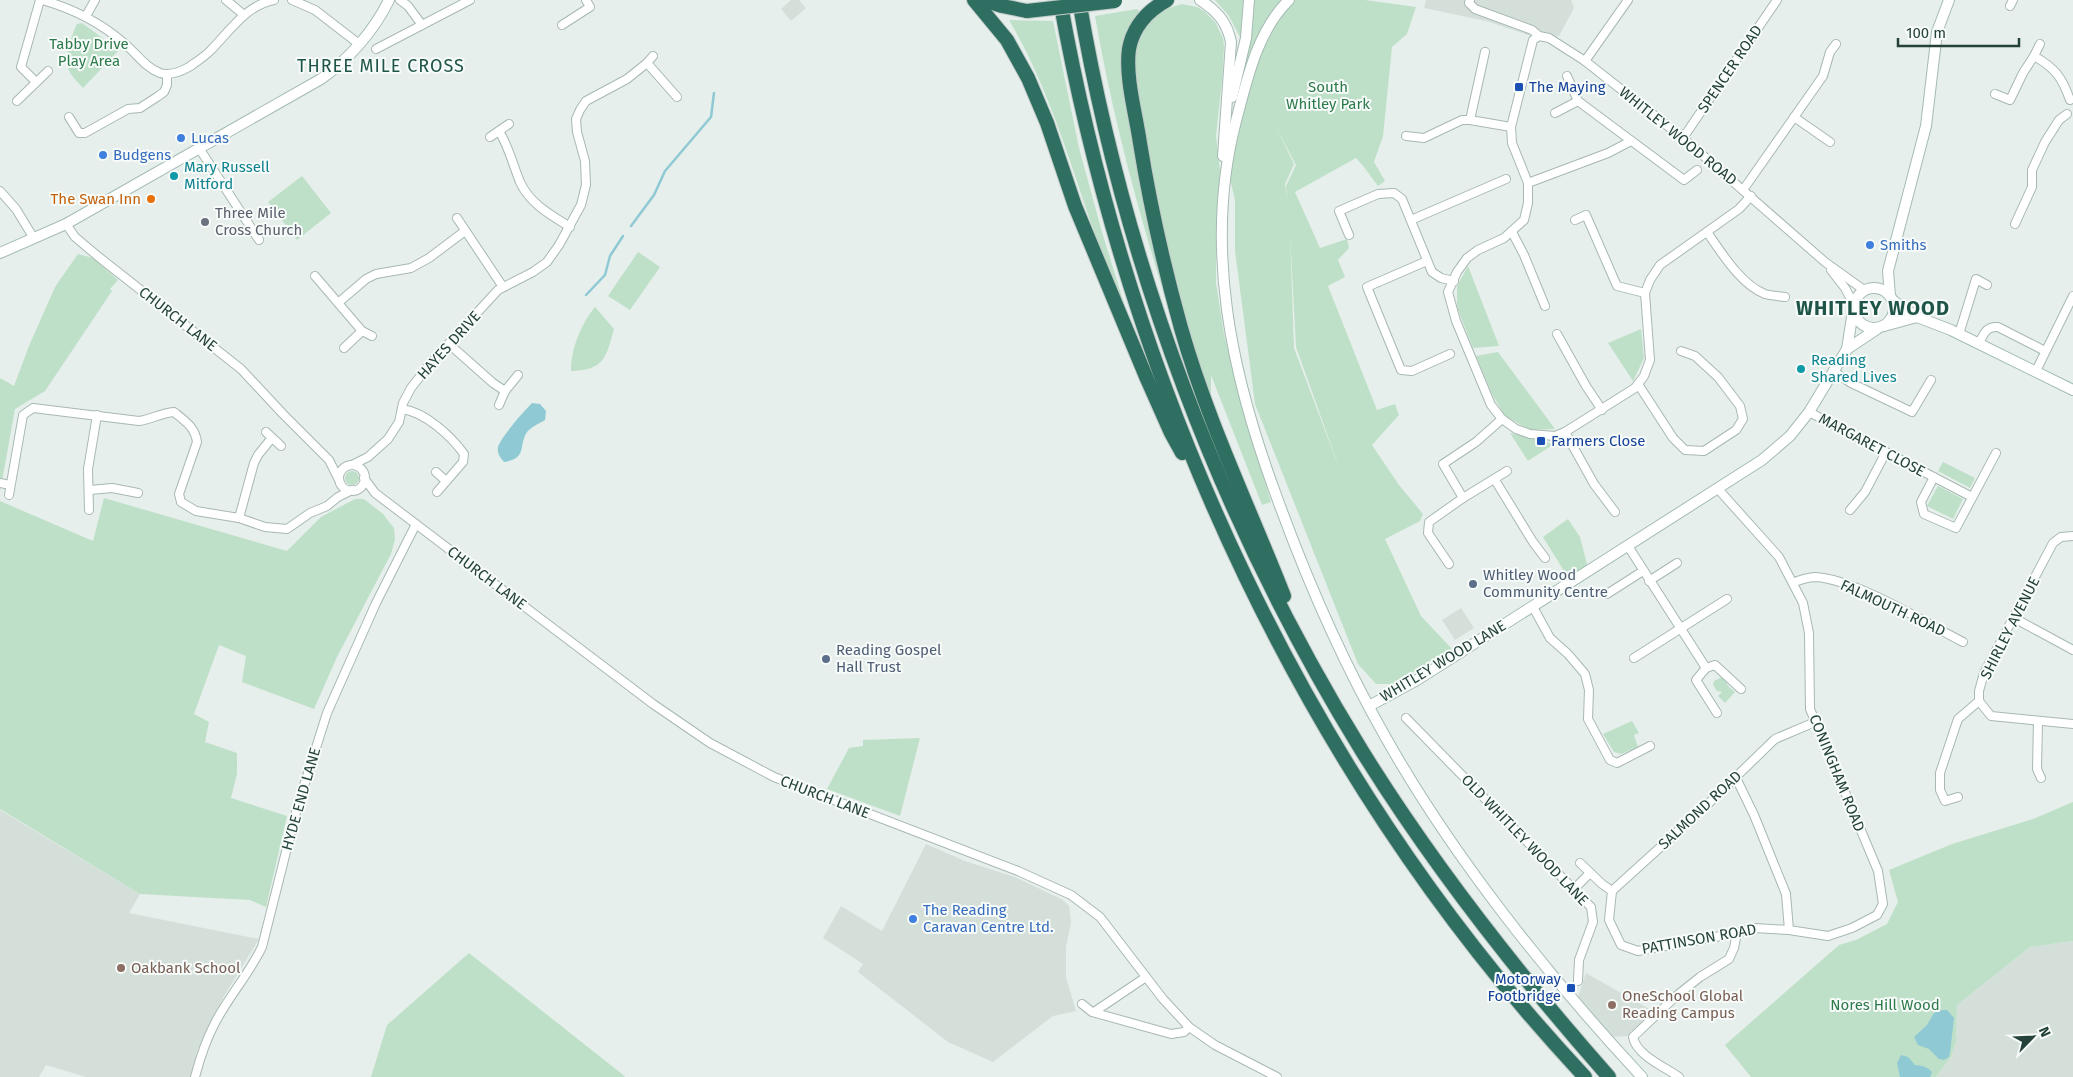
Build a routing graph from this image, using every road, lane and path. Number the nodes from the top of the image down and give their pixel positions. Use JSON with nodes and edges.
{"nodes":[{"id":1,"x":41,"y":0,"type":"edge"},
{"id":2,"x":95,"y":0,"type":"edge"},
{"id":3,"x":226,"y":0,"type":"edge"},
{"id":4,"x":274,"y":0,"type":"edge"},
{"id":5,"x":292,"y":0,"type":"edge"},
{"id":6,"x":389,"y":0,"type":"edge"},
{"id":7,"x":400,"y":0,"type":"edge"},
{"id":8,"x":470,"y":0,"type":"edge"},
{"id":9,"x":586,"y":0,"type":"edge"},
{"id":10,"x":974,"y":0,"type":"edge"},
{"id":11,"x":984,"y":0,"type":"edge"},
{"id":12,"x":1060,"y":0,"type":"edge"},
{"id":13,"x":1079,"y":0,"type":"edge"},
{"id":14,"x":1118,"y":0,"type":"edge"},
{"id":15,"x":1167,"y":0,"type":"edge"},
{"id":16,"x":1200,"y":0,"type":"edge"},
{"id":17,"x":1249,"y":0,"type":"edge"},
{"id":18,"x":1289,"y":0,"type":"edge"},
{"id":19,"x":1470,"y":0,"type":"edge"},
{"id":20,"x":1628,"y":0,"type":"edge"},
{"id":21,"x":1778,"y":0,"type":"edge"},
{"id":22,"x":1949,"y":0,"type":"edge"},
{"id":23,"x":244,"y":15,"type":"junction"},
{"id":24,"x":86,"y":16,"type":"junction"},
{"id":25,"x":562,"y":24,"type":"dead end"},
{"id":26,"x":422,"y":25,"type":"junction"},
{"id":27,"x":387,"y":33,"type":"dead end"},
{"id":28,"x":1539,"y":36,"type":"junction"},
{"id":29,"x":391,"y":41,"type":"junction"},
{"id":30,"x":359,"y":44,"type":"junction"},
{"id":31,"x":1836,"y":44,"type":"dead end"},
{"id":32,"x":2040,"y":44,"type":"dead end"},
{"id":33,"x":376,"y":49,"type":"dead end"},
{"id":34,"x":1485,"y":52,"type":"dead end"},
{"id":35,"x":653,"y":56,"type":"dead end"},
{"id":36,"x":2034,"y":56,"type":"junction"},
{"id":37,"x":1586,"y":61,"type":"junction"},
{"id":38,"x":647,"y":63,"type":"junction"},
{"id":39,"x":48,"y":71,"type":"dead end"},
{"id":40,"x":167,"y":74,"type":"junction"},
{"id":41,"x":1567,"y":76,"type":"dead end"},
{"id":42,"x":36,"y":82,"type":"junction"},
{"id":43,"x":1995,"y":94,"type":"dead end"},
{"id":44,"x":677,"y":97,"type":"dead end"},
{"id":45,"x":2072,"y":100,"type":"edge"},
{"id":46,"x":17,"y":101,"type":"dead end"},
{"id":47,"x":1578,"y":101,"type":"junction"},
{"id":48,"x":1227,"y":112,"type":"junction"},
{"id":49,"x":1555,"y":113,"type":"dead end"},
{"id":50,"x":2070,"y":116,"type":"edge"},
{"id":51,"x":69,"y":117,"type":"dead end"},
{"id":52,"x":1794,"y":117,"type":"junction"},
{"id":53,"x":1470,"y":120,"type":"junction"},
{"id":54,"x":509,"y":124,"type":"dead end"},
{"id":55,"x":1511,"y":127,"type":"junction"},
{"id":56,"x":499,"y":131,"type":"junction"},
{"id":57,"x":1406,"y":136,"type":"dead end"},
{"id":58,"x":490,"y":137,"type":"dead end"},
{"id":59,"x":1683,"y":138,"type":"junction"},
{"id":60,"x":1631,"y":140,"type":"junction"},
{"id":61,"x":1830,"y":142,"type":"dead end"},
{"id":62,"x":199,"y":148,"type":"junction"},
{"id":63,"x":1698,"y":170,"type":"dead end"},
{"id":64,"x":1225,"y":176,"type":"junction"},
{"id":65,"x":1506,"y":179,"type":"dead end"},
{"id":66,"x":1528,"y":183,"type":"junction"},
{"id":67,"x":1743,"y":190,"type":"junction"},
{"id":68,"x":0,"y":191,"type":"edge"},
{"id":69,"x":1750,"y":196,"type":"junction"},
{"id":70,"x":457,"y":218,"type":"dead end"},
{"id":71,"x":1411,"y":220,"type":"junction"},
{"id":72,"x":1575,"y":220,"type":"dead end"},
{"id":73,"x":66,"y":224,"type":"junction"},
{"id":74,"x":2015,"y":224,"type":"dead end"},
{"id":75,"x":570,"y":227,"type":"junction"},
{"id":76,"x":465,"y":231,"type":"junction"},
{"id":77,"x":1512,"y":232,"type":"junction"},
{"id":78,"x":1707,"y":232,"type":"junction"},
{"id":79,"x":1349,"y":235,"type":"dead end"},
{"id":80,"x":33,"y":237,"type":"junction"},
{"id":81,"x":259,"y":240,"type":"dead end"},
{"id":82,"x":0,"y":253,"type":"edge"},
{"id":83,"x":1427,"y":261,"type":"junction"},
{"id":84,"x":1825,"y":262,"type":"junction"},
{"id":85,"x":1888,"y":271,"type":"junction"},
{"id":86,"x":315,"y":276,"type":"dead end"},
{"id":87,"x":1454,"y":281,"type":"junction"},
{"id":88,"x":1987,"y":285,"type":"dead end"},
{"id":89,"x":504,"y":287,"type":"junction"},
{"id":90,"x":1875,"y":287,"type":"junction"},
{"id":91,"x":1864,"y":290,"type":"junction"},
{"id":92,"x":1645,"y":293,"type":"junction"},
{"id":93,"x":2073,"y":296,"type":"edge"},
{"id":94,"x":1785,"y":297,"type":"dead end"},
{"id":95,"x":1891,"y":298,"type":"junction"},
{"id":96,"x":338,"y":302,"type":"junction"},
{"id":97,"x":1545,"y":306,"type":"dead end"},
{"id":98,"x":1853,"y":307,"type":"junction"},
{"id":99,"x":1916,"y":317,"type":"junction"},
{"id":100,"x":1880,"y":327,"type":"junction"},
{"id":101,"x":362,"y":330,"type":"junction"},
{"id":102,"x":1556,"y":334,"type":"dead end"},
{"id":103,"x":1959,"y":334,"type":"junction"},
{"id":104,"x":372,"y":336,"type":"dead end"},
{"id":105,"x":1979,"y":343,"type":"junction"},
{"id":106,"x":449,"y":344,"type":"junction"},
{"id":107,"x":344,"y":348,"type":"dead end"},
{"id":108,"x":1847,"y":349,"type":"junction"},
{"id":109,"x":1681,"y":351,"type":"dead end"},
{"id":110,"x":2045,"y":351,"type":"junction"},
{"id":111,"x":1450,"y":354,"type":"dead end"},
{"id":112,"x":1833,"y":371,"type":"junction"},
{"id":113,"x":2036,"y":371,"type":"junction"},
{"id":114,"x":518,"y":375,"type":"dead end"},
{"id":115,"x":1931,"y":380,"type":"dead end"},
{"id":116,"x":1638,"y":384,"type":"junction"},
{"id":117,"x":2073,"y":390,"type":"edge"},
{"id":118,"x":505,"y":391,"type":"junction"},
{"id":119,"x":499,"y":405,"type":"dead end"},
{"id":120,"x":402,"y":409,"type":"junction"},
{"id":121,"x":1602,"y":410,"type":"junction"},
{"id":122,"x":1809,"y":412,"type":"junction"},
{"id":123,"x":97,"y":416,"type":"junction"},
{"id":124,"x":1502,"y":419,"type":"junction"},
{"id":125,"x":266,"y":432,"type":"dead end"},
{"id":126,"x":1565,"y":432,"type":"junction"},
{"id":127,"x":271,"y":439,"type":"junction"},
{"id":128,"x":280,"y":446,"type":"dead end"},
{"id":129,"x":1886,"y":452,"type":"junction"},
{"id":130,"x":1996,"y":453,"type":"dead end"},
{"id":131,"x":368,"y":457,"type":"junction"},
{"id":132,"x":330,"y":460,"type":"junction"},
{"id":133,"x":348,"y":466,"type":"junction"},
{"id":134,"x":1507,"y":471,"type":"dead end"},
{"id":135,"x":436,"y":472,"type":"dead end"},
{"id":136,"x":364,"y":475,"type":"junction"},
{"id":137,"x":1934,"y":477,"type":"junction"},
{"id":138,"x":1495,"y":480,"type":"junction"},
{"id":139,"x":446,"y":481,"type":"junction"},
{"id":140,"x":340,"y":482,"type":"junction"},
{"id":141,"x":0,"y":483,"type":"edge"},
{"id":142,"x":10,"y":486,"type":"junction"},
{"id":143,"x":1718,"y":489,"type":"junction"},
{"id":144,"x":90,"y":490,"type":"junction"},
{"id":145,"x":355,"y":490,"type":"junction"},
{"id":146,"x":437,"y":492,"type":"dead end"},
{"id":147,"x":138,"y":493,"type":"dead end"},
{"id":148,"x":375,"y":493,"type":"junction"},
{"id":149,"x":9,"y":495,"type":"dead end"},
{"id":150,"x":338,"y":497,"type":"junction"},
{"id":151,"x":1463,"y":498,"type":"junction"},
{"id":152,"x":1972,"y":498,"type":"junction"},
{"id":153,"x":1212,"y":506,"type":"junction"},
{"id":154,"x":89,"y":510,"type":"dead end"},
{"id":155,"x":1850,"y":510,"type":"dead end"},
{"id":156,"x":1615,"y":512,"type":"dead end"},
{"id":157,"x":239,"y":518,"type":"junction"},
{"id":158,"x":416,"y":524,"type":"junction"},
{"id":159,"x":2073,"y":536,"type":"edge"},
{"id":160,"x":1628,"y":546,"type":"junction"},
{"id":161,"x":1545,"y":558,"type":"dead end"},
{"id":162,"x":1676,"y":563,"type":"dead end"},
{"id":163,"x":1449,"y":564,"type":"dead end"},
{"id":164,"x":1643,"y":571,"type":"junction"},
{"id":165,"x":1649,"y":581,"type":"junction"},
{"id":166,"x":1794,"y":582,"type":"junction"},
{"id":167,"x":1607,"y":594,"type":"dead end"},
{"id":168,"x":1727,"y":599,"type":"dead end"},
{"id":169,"x":1533,"y":607,"type":"junction"},
{"id":170,"x":2014,"y":618,"type":"junction"},
{"id":171,"x":1682,"y":628,"type":"junction"},
{"id":172,"x":1963,"y":642,"type":"dead end"},
{"id":173,"x":2073,"y":650,"type":"edge"},
{"id":174,"x":1634,"y":658,"type":"dead end"},
{"id":175,"x":1310,"y":662,"type":"junction"},
{"id":176,"x":1706,"y":668,"type":"junction"},
{"id":177,"x":1741,"y":689,"type":"dead end"},
{"id":178,"x":1979,"y":701,"type":"junction"},
{"id":179,"x":1369,"y":706,"type":"junction"},
{"id":180,"x":1717,"y":713,"type":"dead end"},
{"id":181,"x":1406,"y":718,"type":"dead end"},
{"id":182,"x":2038,"y":721,"type":"junction"},
{"id":183,"x":1815,"y":722,"type":"junction"},
{"id":184,"x":2073,"y":724,"type":"edge"},
{"id":185,"x":1650,"y":746,"type":"dead end"},
{"id":186,"x":1736,"y":778,"type":"junction"},
{"id":187,"x":2042,"y":778,"type":"dead end"},
{"id":188,"x":1958,"y":797,"type":"dead end"},
{"id":189,"x":1580,"y":863,"type":"dead end"},
{"id":190,"x":1590,"y":873,"type":"junction"},
{"id":191,"x":1574,"y":889,"type":"junction"},
{"id":192,"x":1612,"y":891,"type":"junction"},
{"id":193,"x":1789,"y":930,"type":"junction"},
{"id":194,"x":1737,"y":933,"type":"junction"},
{"id":195,"x":1835,"y":933,"type":"joint"},
{"id":196,"x":1146,"y":977,"type":"junction"},
{"id":197,"x":1578,"y":981,"type":"dead end"},
{"id":198,"x":1082,"y":1004,"type":"dead end"},
{"id":199,"x":1094,"y":1012,"type":"junction"},
{"id":200,"x":1189,"y":1027,"type":"junction"},
{"id":201,"x":195,"y":1077,"type":"edge"},
{"id":202,"x":1277,"y":1077,"type":"edge"},
{"id":203,"x":1585,"y":1077,"type":"edge"},
{"id":204,"x":1610,"y":1077,"type":"edge"},
{"id":205,"x":1642,"y":1077,"type":"edge"},
{"id":206,"x":1679,"y":1077,"type":"edge"}],
"edges":[{"from":1,"to":24,"type":"street"},
{"from":1,"to":42,"type":"street"},
{"from":2,"to":24,"type":"street"},
{"from":3,"to":23,"type":"street"},
{"from":4,"to":23,"type":"street"},
{"from":5,"to":30,"type":"street"},
{"from":6,"to":30,"type":"street"},
{"from":7,"to":26,"type":"street"},
{"from":8,"to":26,"type":"street"},
{"from":9,"to":25,"type":"street"},
{"from":10,"to":153,"type":"highway"},
{"from":11,"to":14,"type":"highway","bridge":true},
{"from":12,"to":153,"type":"highway"},
{"from":13,"to":175,"type":"highway"},
{"from":15,"to":175,"type":"highway"},
{"from":16,"to":48,"type":"street"},
{"from":17,"to":48,"type":"street"},
{"from":18,"to":64,"type":"street"},
{"from":19,"to":28,"type":"street","name":"WHITLEY WOOD ROAD"},
{"from":20,"to":37,"type":"street"},
{"from":21,"to":59,"type":"street","name":"SPENCER ROAD"},
{"from":22,"to":85,"type":"street"},
{"from":23,"to":40,"type":"street"},
{"from":24,"to":40,"type":"street"},
{"from":26,"to":29,"type":"street"},
{"from":27,"to":29,"type":"street"},
{"from":28,"to":37,"type":"street","name":"WHITLEY WOOD ROAD"},
{"from":28,"to":55,"type":"street"},
{"from":29,"to":33,"type":"street"},
{"from":30,"to":62,"type":"street"},
{"from":31,"to":52,"type":"street"},
{"from":32,"to":36,"type":"street"},
{"from":34,"to":53,"type":"street"},
{"from":35,"to":38,"type":"street","name":"HAYES DRIVE"},
{"from":36,"to":43,"type":"street"},
{"from":36,"to":45,"type":"street"},
{"from":37,"to":59,"type":"street","name":"WHITLEY WOOD ROAD"},
{"from":38,"to":44,"type":"street"},
{"from":38,"to":75,"type":"street","name":"HAYES DRIVE"},
{"from":39,"to":42,"type":"street"},
{"from":40,"to":51,"type":"street"},
{"from":41,"to":47,"type":"street"},
{"from":42,"to":46,"type":"street"},
{"from":45,"to":50,"type":"street"},
{"from":47,"to":49,"type":"street"},
{"from":47,"to":60,"type":"street"},
{"from":48,"to":64,"type":"street"},
{"from":50,"to":74,"type":"street"},
{"from":52,"to":61,"type":"street"},
{"from":52,"to":67,"type":"street"},
{"from":53,"to":55,"type":"street"},
{"from":53,"to":57,"type":"street"},
{"from":54,"to":56,"type":"street"},
{"from":55,"to":66,"type":"street"},
{"from":56,"to":58,"type":"street"},
{"from":56,"to":75,"type":"street"},
{"from":59,"to":67,"type":"street","name":"WHITLEY WOOD ROAD"},
{"from":60,"to":63,"type":"street"},
{"from":60,"to":66,"type":"street"},
{"from":62,"to":73,"type":"street"},
{"from":62,"to":81,"type":"street"},
{"from":64,"to":179,"type":"street"},
{"from":65,"to":71,"type":"street"},
{"from":66,"to":77,"type":"street"},
{"from":67,"to":69,"type":"street","name":"WHITLEY WOOD ROAD"},
{"from":68,"to":80,"type":"street"},
{"from":69,"to":78,"type":"street"},
{"from":69,"to":84,"type":"street","name":"WHITLEY WOOD ROAD"},
{"from":70,"to":76,"type":"street"},
{"from":71,"to":79,"type":"street"},
{"from":71,"to":83,"type":"street"},
{"from":72,"to":92,"type":"street"},
{"from":73,"to":80,"type":"street"},
{"from":73,"to":132,"type":"street","name":"CHURCH LANE"},
{"from":75,"to":89,"type":"street","name":"HAYES DRIVE"},
{"from":76,"to":89,"type":"street"},
{"from":76,"to":96,"type":"street"},
{"from":77,"to":87,"type":"street"},
{"from":77,"to":97,"type":"street"},
{"from":78,"to":92,"type":"street"},
{"from":78,"to":94,"type":"street"},
{"from":80,"to":82,"type":"street"},
{"from":83,"to":87,"type":"street"},
{"from":83,"to":111,"type":"street"},
{"from":84,"to":91,"type":"street","name":"WHITLEY WOOD ROAD"},
{"from":84,"to":98,"type":"street","name":"WHITLEY WOOD ROAD"},
{"from":85,"to":90,"type":"street"},
{"from":85,"to":95,"type":"street"},
{"from":86,"to":96,"type":"street"},
{"from":87,"to":124,"type":"street"},
{"from":88,"to":103,"type":"street"},
{"from":89,"to":106,"type":"street","name":"HAYES DRIVE"},
{"from":90,"to":91,"type":"street"},
{"from":90,"to":95,"type":"street"},
{"from":91,"to":98,"type":"street"},
{"from":92,"to":116,"type":"street"},
{"from":93,"to":110,"type":"street"},
{"from":95,"to":99,"type":"street"},
{"from":95,"to":100,"type":"street"},
{"from":96,"to":101,"type":"street"},
{"from":98,"to":100,"type":"street"},
{"from":98,"to":108,"type":"street","name":"WHITLEY WOOD LANE"},
{"from":99,"to":100,"type":"street"},
{"from":99,"to":103,"type":"street"},
{"from":100,"to":108,"type":"street","name":"WHITLEY WOOD LANE"},
{"from":101,"to":104,"type":"street"},
{"from":101,"to":107,"type":"street"},
{"from":102,"to":121,"type":"street"},
{"from":103,"to":105,"type":"street"},
{"from":105,"to":110,"type":"street"},
{"from":105,"to":113,"type":"street"},
{"from":106,"to":118,"type":"street"},
{"from":106,"to":120,"type":"street","name":"HAYES DRIVE"},
{"from":108,"to":112,"type":"street","name":"WHITLEY WOOD LANE"},
{"from":109,"to":116,"type":"street"},
{"from":110,"to":113,"type":"street"},
{"from":112,"to":115,"type":"street"},
{"from":112,"to":122,"type":"street","name":"WHITLEY WOOD LANE"},
{"from":113,"to":117,"type":"street"},
{"from":114,"to":118,"type":"street"},
{"from":116,"to":121,"type":"street"},
{"from":118,"to":119,"type":"street"},
{"from":120,"to":131,"type":"street","name":"HAYES DRIVE"},
{"from":120,"to":139,"type":"street"},
{"from":121,"to":126,"type":"street"},
{"from":122,"to":129,"type":"street","name":"MARGARET CLOSE"},
{"from":122,"to":143,"type":"street","name":"WHITLEY WOOD LANE"},
{"from":123,"to":142,"type":"street"},
{"from":123,"to":144,"type":"street"},
{"from":123,"to":157,"type":"street"},
{"from":124,"to":126,"type":"street"},
{"from":124,"to":151,"type":"street"},
{"from":125,"to":127,"type":"street"},
{"from":126,"to":156,"type":"street"},
{"from":127,"to":128,"type":"street"},
{"from":127,"to":157,"type":"street"},
{"from":129,"to":137,"type":"street","name":"MARGARET CLOSE"},
{"from":129,"to":155,"type":"street"},
{"from":130,"to":152,"type":"street","name":"MARGARET CLOSE"},
{"from":131,"to":133,"type":"street","name":"HAYES DRIVE"},
{"from":131,"to":136,"type":"street","name":"HAYES DRIVE"},
{"from":132,"to":133,"type":"street","name":"CHURCH LANE"},
{"from":132,"to":140,"type":"street","name":"CHURCH LANE"},
{"from":133,"to":136,"type":"street"},
{"from":133,"to":140,"type":"street"},
{"from":134,"to":138,"type":"street"},
{"from":135,"to":139,"type":"street"},
{"from":136,"to":145,"type":"street"},
{"from":136,"to":148,"type":"street","name":"CHURCH LANE"},
{"from":137,"to":152,"type":"street","name":"MARGARET CLOSE"},
{"from":137,"to":152,"type":"street","name":"MARGARET CLOSE"},
{"from":138,"to":151,"type":"street"},
{"from":138,"to":161,"type":"street"},
{"from":139,"to":146,"type":"street"},
{"from":140,"to":145,"type":"street"},
{"from":140,"to":150,"type":"street"},
{"from":141,"to":142,"type":"street"},
{"from":142,"to":149,"type":"street"},
{"from":143,"to":160,"type":"street","name":"WHITLEY WOOD LANE"},
{"from":143,"to":166,"type":"street"},
{"from":144,"to":147,"type":"street"},
{"from":144,"to":154,"type":"street"},
{"from":145,"to":148,"type":"street","name":"CHURCH LANE"},
{"from":145,"to":150,"type":"street"},
{"from":148,"to":158,"type":"street","name":"CHURCH LANE"},
{"from":150,"to":157,"type":"street"},
{"from":151,"to":163,"type":"street"},
{"from":153,"to":203,"type":"highway"},
{"from":158,"to":196,"type":"street","name":"CHURCH LANE"},
{"from":158,"to":201,"type":"street","name":"HYDE END LANE"},
{"from":159,"to":170,"type":"street","name":"SHIRLEY AVENUE"},
{"from":160,"to":164,"type":"street"},
{"from":160,"to":169,"type":"street","name":"WHITLEY WOOD LANE"},
{"from":162,"to":165,"type":"street"},
{"from":164,"to":165,"type":"street"},
{"from":164,"to":167,"type":"street"},
{"from":165,"to":171,"type":"street"},
{"from":166,"to":172,"type":"street","name":"FALMOUTH ROAD"},
{"from":166,"to":183,"type":"street","name":"CONINGHAM ROAD"},
{"from":168,"to":171,"type":"street"},
{"from":169,"to":179,"type":"street","name":"WHITLEY WOOD LANE"},
{"from":169,"to":185,"type":"street"},
{"from":170,"to":173,"type":"street"},
{"from":170,"to":178,"type":"street","name":"SHIRLEY AVENUE"},
{"from":171,"to":174,"type":"street"},
{"from":171,"to":176,"type":"street"},
{"from":175,"to":204,"type":"highway"},
{"from":176,"to":177,"type":"street"},
{"from":176,"to":180,"type":"street"},
{"from":178,"to":182,"type":"street"},
{"from":178,"to":188,"type":"street"},
{"from":179,"to":205,"type":"street","name":"WHITLEY WOOD LANE"},
{"from":181,"to":191,"type":"street","name":"OLD WHITLEY WOOD LANE"},
{"from":182,"to":184,"type":"street"},
{"from":182,"to":187,"type":"street"},
{"from":183,"to":186,"type":"street","name":"SALMOND ROAD"},
{"from":183,"to":195,"type":"street","name":"CONINGHAM ROAD"},
{"from":186,"to":192,"type":"street","name":"SALMOND ROAD"},
{"from":186,"to":193,"type":"street"},
{"from":189,"to":190,"type":"street"},
{"from":190,"to":191,"type":"street"},
{"from":190,"to":192,"type":"street"},
{"from":191,"to":197,"type":"street","name":"OLD WHITLEY WOOD LANE"},
{"from":192,"to":194,"type":"street","name":"PATTINSON ROAD"},
{"from":193,"to":194,"type":"street","name":"PATTINSON ROAD"},
{"from":193,"to":195,"type":"street","name":"PATTINSON ROAD"},
{"from":194,"to":206,"type":"street"},
{"from":196,"to":199,"type":"street"},
{"from":196,"to":200,"type":"street","name":"CHURCH LANE"},
{"from":198,"to":199,"type":"street"},
{"from":199,"to":200,"type":"street"},
{"from":200,"to":202,"type":"street","name":"CHURCH LANE"}]}
